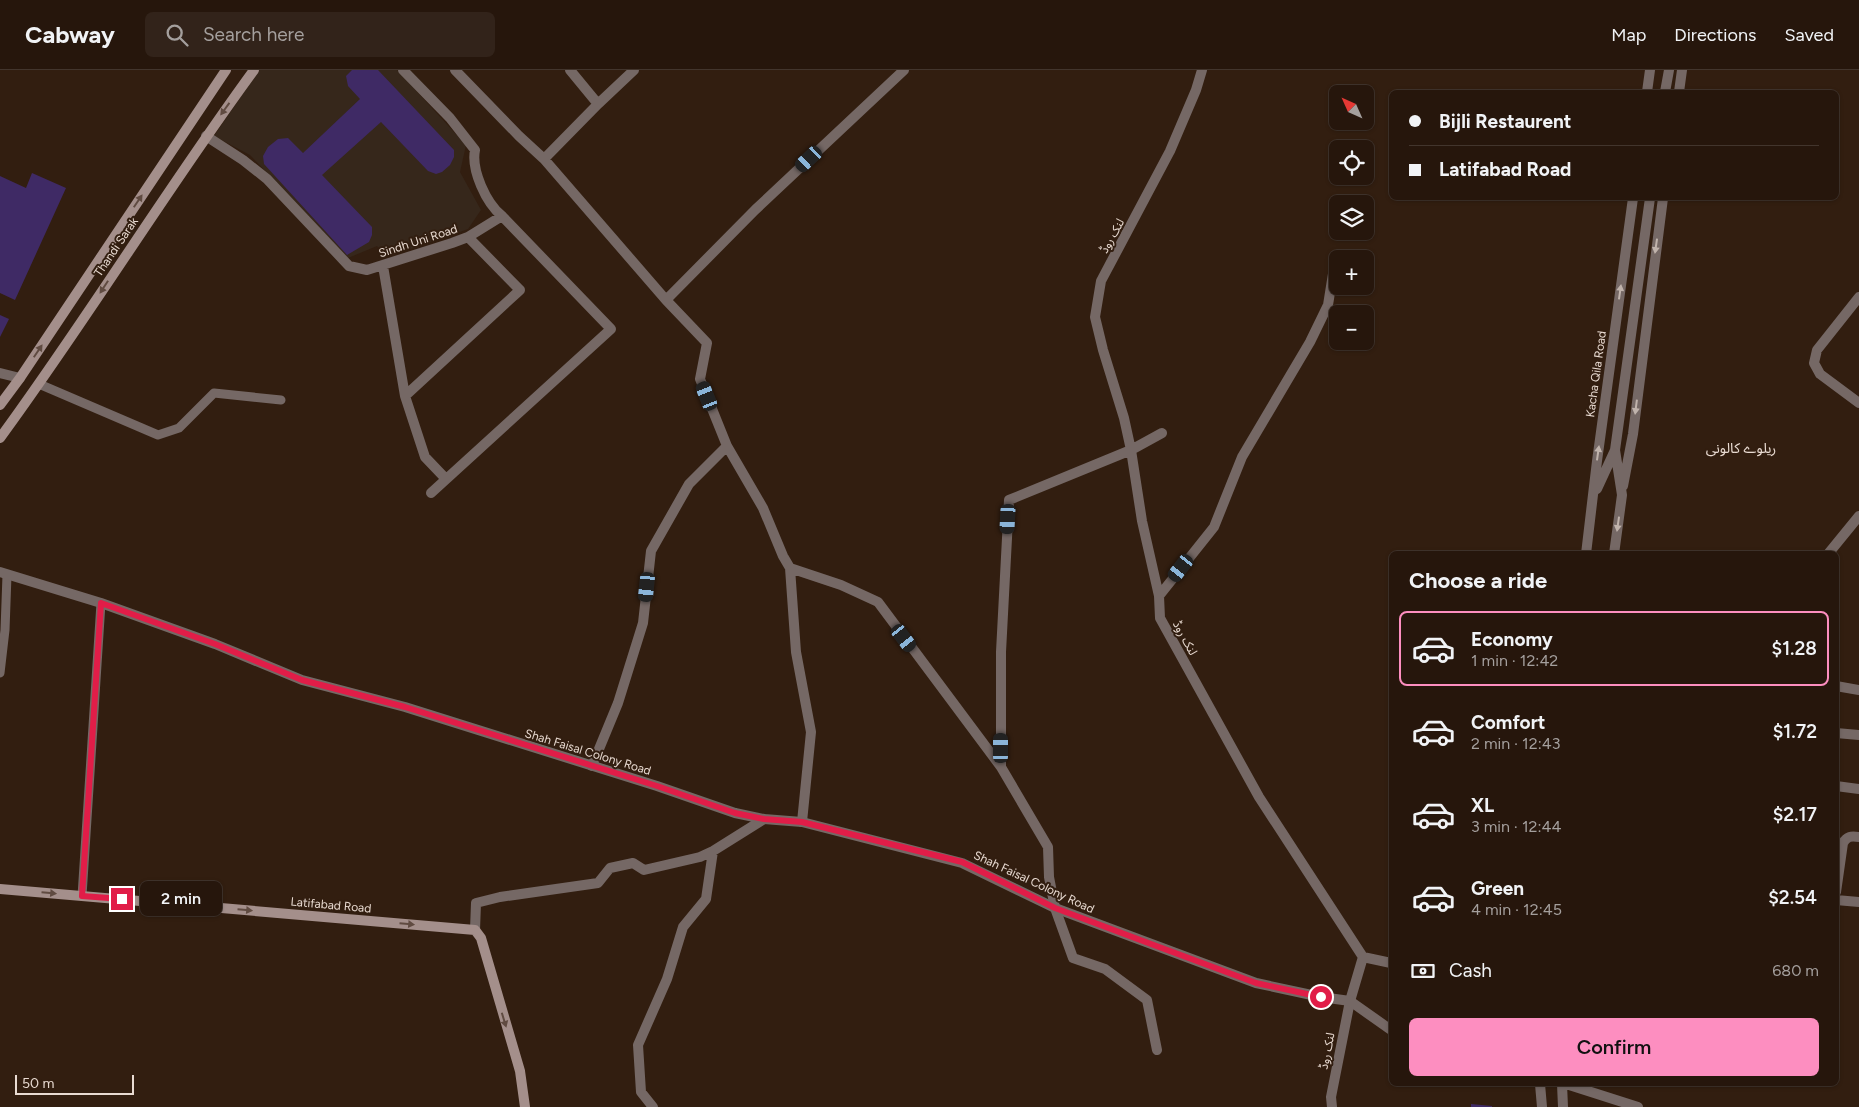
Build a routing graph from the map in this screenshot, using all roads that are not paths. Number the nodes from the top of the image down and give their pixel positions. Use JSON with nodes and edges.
{"nodes":[{"id":1,"x":226,"y":70,"type":"edge"},
{"id":2,"x":254,"y":70,"type":"edge"},
{"id":3,"x":403,"y":70,"type":"edge"},
{"id":4,"x":455,"y":70,"type":"edge"},
{"id":5,"x":570,"y":70,"type":"edge"},
{"id":6,"x":634,"y":70,"type":"edge"},
{"id":7,"x":904,"y":70,"type":"edge"},
{"id":8,"x":1202,"y":70,"type":"edge"},
{"id":9,"x":1649,"y":70,"type":"edge"},
{"id":10,"x":1669,"y":70,"type":"edge"},
{"id":11,"x":1682,"y":70,"type":"edge"},
{"id":12,"x":1647,"y":90,"type":"edge"},
{"id":13,"x":1666,"y":90,"type":"edge"},
{"id":14,"x":1679,"y":90,"type":"edge"},
{"id":15,"x":598,"y":104,"type":"junction"},
{"id":16,"x":206,"y":136,"type":"junction"},
{"id":17,"x":544,"y":158,"type":"junction"},
{"id":18,"x":1633,"y":200,"type":"edge"},
{"id":19,"x":1650,"y":200,"type":"edge"},
{"id":20,"x":1663,"y":200,"type":"edge"},
{"id":21,"x":502,"y":216,"type":"junction"},
{"id":22,"x":468,"y":238,"type":"junction"},
{"id":23,"x":382,"y":266,"type":"junction"},
{"id":24,"x":1330,"y":295,"type":"edge"},
{"id":25,"x":1859,"y":297,"type":"edge"},
{"id":26,"x":666,"y":300,"type":"junction"},
{"id":27,"x":0,"y":373,"type":"edge"},
{"id":28,"x":20,"y":378,"type":"junction"},
{"id":29,"x":39,"y":384,"type":"junction"},
{"id":30,"x":404,"y":396,"type":"junction"},
{"id":31,"x":281,"y":400,"type":"dead end"},
{"id":32,"x":1859,"y":403,"type":"edge"},
{"id":33,"x":0,"y":405,"type":"edge"},
{"id":34,"x":1162,"y":433,"type":"dead end"},
{"id":35,"x":0,"y":438,"type":"edge"},
{"id":36,"x":727,"y":446,"type":"junction"},
{"id":37,"x":1131,"y":450,"type":"junction"},
{"id":38,"x":1615,"y":450,"type":"junction"},
{"id":39,"x":446,"y":479,"type":"junction"},
{"id":40,"x":431,"y":493,"type":"dead end"},
{"id":41,"x":1622,"y":495,"type":"junction"},
{"id":42,"x":1593,"y":497,"type":"junction"},
{"id":43,"x":1859,"y":516,"type":"edge"},
{"id":44,"x":1586,"y":551,"type":"edge"},
{"id":45,"x":1614,"y":551,"type":"edge"},
{"id":46,"x":1830,"y":551,"type":"edge"},
{"id":47,"x":790,"y":568,"type":"junction"},
{"id":48,"x":4,"y":573,"type":"edge"},
{"id":49,"x":1159,"y":596,"type":"junction"},
{"id":50,"x":101,"y":603,"type":"junction"},
{"id":51,"x":0,"y":672,"type":"edge"},
{"id":52,"x":1839,"y":687,"type":"edge"},
{"id":53,"x":1859,"y":690,"type":"edge"},
{"id":54,"x":1839,"y":733,"type":"edge"},
{"id":55,"x":1859,"y":735,"type":"edge"},
{"id":56,"x":592,"y":766,"type":"junction"},
{"id":57,"x":1001,"y":767,"type":"junction"},
{"id":58,"x":1839,"y":786,"type":"edge"},
{"id":59,"x":1859,"y":789,"type":"edge"},
{"id":60,"x":764,"y":819,"type":"junction"},
{"id":61,"x":802,"y":822,"type":"junction"},
{"id":62,"x":1859,"y":837,"type":"edge"},
{"id":63,"x":713,"y":851,"type":"junction"},
{"id":64,"x":1839,"y":871,"type":"edge"},
{"id":65,"x":0,"y":889,"type":"edge"},
{"id":66,"x":82,"y":896,"type":"junction"},
{"id":67,"x":1839,"y":900,"type":"edge"},
{"id":68,"x":1859,"y":902,"type":"edge"},
{"id":69,"x":1055,"y":908,"type":"junction"},
{"id":70,"x":475,"y":930,"type":"junction"},
{"id":71,"x":1363,"y":957,"type":"junction"},
{"id":72,"x":1389,"y":963,"type":"edge"},
{"id":73,"x":1350,"y":1001,"type":"junction"},
{"id":74,"x":1389,"y":1029,"type":"edge"},
{"id":75,"x":1157,"y":1050,"type":"dead end"},
{"id":76,"x":1540,"y":1086,"type":"edge"},
{"id":77,"x":1562,"y":1086,"type":"edge"},
{"id":78,"x":1572,"y":1086,"type":"edge"},
{"id":79,"x":524,"y":1107,"type":"edge"},
{"id":80,"x":653,"y":1107,"type":"edge"},
{"id":81,"x":1332,"y":1107,"type":"edge"},
{"id":82,"x":1542,"y":1107,"type":"edge"},
{"id":83,"x":1562,"y":1107,"type":"edge"},
{"id":84,"x":1638,"y":1107,"type":"edge"}],
"edges":[{"from":28,"to":1,"type":"main road","name":"Thandi Sarak","one_way":true},
{"from":2,"to":16,"type":"main road","name":"Thandi Sarak","one_way":true},
{"from":3,"to":21,"type":"street"},
{"from":4,"to":17,"type":"street"},
{"from":5,"to":15,"type":"street"},
{"from":6,"to":15,"type":"street"},
{"from":7,"to":26,"type":"street"},
{"from":8,"to":37,"type":"street","name":"لنک روڈ"},
{"from":9,"to":12,"type":"street"},
{"from":10,"to":13,"type":"street"},
{"from":11,"to":14,"type":"street"},
{"from":15,"to":17,"type":"street"},
{"from":16,"to":23,"type":"street","name":"Sindh Uni Road"},
{"from":16,"to":29,"type":"main road","name":"Thandi Sarak","one_way":true},
{"from":17,"to":26,"type":"street"},
{"from":42,"to":18,"type":"street","name":"Kacha Qila Road","one_way":true},
{"from":19,"to":38,"type":"street"},
{"from":20,"to":41,"type":"street","one_way":true},
{"from":21,"to":22,"type":"street","name":"Sindh Uni Road"},
{"from":21,"to":39,"type":"street"},
{"from":22,"to":23,"type":"street","name":"Sindh Uni Road"},
{"from":22,"to":30,"type":"street"},
{"from":23,"to":30,"type":"street"},
{"from":24,"to":49,"type":"street"},
{"from":25,"to":32,"type":"street"},
{"from":26,"to":36,"type":"street"},
{"from":27,"to":28,"type":"street"},
{"from":28,"to":33,"type":"main road","name":"Thandi Sarak"},
{"from":29,"to":31,"type":"lane"},
{"from":29,"to":35,"type":"main road","name":"Thandi Sarak"},
{"from":30,"to":39,"type":"street"},
{"from":34,"to":37,"type":"street"},
{"from":36,"to":47,"type":"street"},
{"from":36,"to":56,"type":"street"},
{"from":37,"to":49,"type":"street","name":"لنک روڈ"},
{"from":37,"to":57,"type":"street"},
{"from":38,"to":41,"type":"street"},
{"from":38,"to":42,"type":"street"},
{"from":39,"to":40,"type":"street"},
{"from":41,"to":45,"type":"street","one_way":true},
{"from":42,"to":44,"type":"street","name":"Kacha Qila Road"},
{"from":43,"to":46,"type":"street"},
{"from":47,"to":57,"type":"street"},
{"from":47,"to":61,"type":"street"},
{"from":48,"to":50,"type":"street","name":"Shah Faisal Colony Road"},
{"from":48,"to":51,"type":"lane"},
{"from":49,"to":71,"type":"street","name":"لنک روڈ"},
{"from":50,"to":56,"type":"street","name":"Shah Faisal Colony Road"},
{"from":50,"to":66,"type":"lane"},
{"from":52,"to":53,"type":"street"},
{"from":54,"to":55,"type":"street"},
{"from":56,"to":60,"type":"street","name":"Shah Faisal Colony Road"},
{"from":57,"to":69,"type":"street"},
{"from":58,"to":59,"type":"street"},
{"from":60,"to":61,"type":"street","name":"Shah Faisal Colony Road"},
{"from":60,"to":63,"type":"street"},
{"from":61,"to":69,"type":"street","name":"Shah Faisal Colony Road"},
{"from":62,"to":64,"type":"street"},
{"from":63,"to":70,"type":"street"},
{"from":63,"to":80,"type":"street"},
{"from":65,"to":66,"type":"main road","name":"Latifabad Road","one_way":true},
{"from":66,"to":70,"type":"main road","name":"Latifabad Road","one_way":true},
{"from":67,"to":68,"type":"street"},
{"from":69,"to":73,"type":"street","name":"Shah Faisal Colony Road"},
{"from":69,"to":75,"type":"street"},
{"from":70,"to":79,"type":"main road","one_way":true},
{"from":71,"to":72,"type":"street"},
{"from":71,"to":73,"type":"street","name":"لنک روڈ"},
{"from":73,"to":74,"type":"street","name":"Shah Faisal Colony Road"},
{"from":73,"to":81,"type":"street","name":"لنک روڈ"},
{"from":76,"to":82,"type":"street"},
{"from":77,"to":83,"type":"street"},
{"from":78,"to":84,"type":"street"}]}
